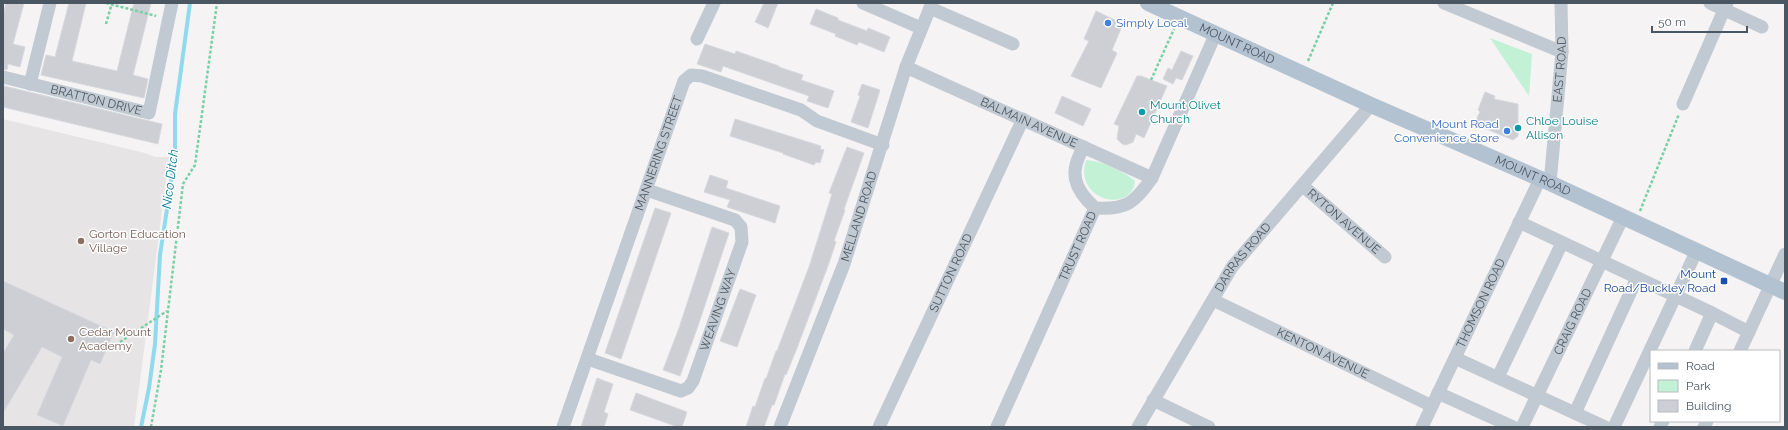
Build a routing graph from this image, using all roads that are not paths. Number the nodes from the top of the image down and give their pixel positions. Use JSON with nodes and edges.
{"nodes":[{"id":1,"x":50,"y":3,"type":"edge"},
{"id":2,"x":172,"y":3,"type":"edge"},
{"id":3,"x":714,"y":3,"type":"edge"},
{"id":4,"x":863,"y":3,"type":"edge"},
{"id":5,"x":1148,"y":3,"type":"edge"},
{"id":6,"x":1444,"y":3,"type":"edge"},
{"id":7,"x":1561,"y":3,"type":"edge"},
{"id":8,"x":1710,"y":3,"type":"edge"},
{"id":9,"x":931,"y":6,"type":"edge"},
{"id":10,"x":1726,"y":6,"type":"edge"},
{"id":11,"x":1762,"y":27,"type":"dead end"},
{"id":12,"x":921,"y":28,"type":"junction"},
{"id":13,"x":1216,"y":33,"type":"junction"},
{"id":14,"x":697,"y":39,"type":"dead end"},
{"id":15,"x":1013,"y":44,"type":"dead end"},
{"id":16,"x":1562,"y":52,"type":"junction"},
{"id":17,"x":906,"y":67,"type":"junction"},
{"id":18,"x":3,"y":77,"type":"edge"},
{"id":19,"x":30,"y":84,"type":"junction"},
{"id":20,"x":1683,"y":104,"type":"road end"},
{"id":21,"x":1371,"y":105,"type":"junction"},
{"id":22,"x":1023,"y":119,"type":"junction"},
{"id":23,"x":883,"y":145,"type":"junction"},
{"id":24,"x":1084,"y":147,"type":"junction"},
{"id":25,"x":1152,"y":178,"type":"junction"},
{"id":26,"x":1545,"y":181,"type":"junction"},
{"id":27,"x":1303,"y":186,"type":"junction"},
{"id":28,"x":647,"y":190,"type":"junction"},
{"id":29,"x":1095,"y":208,"type":"junction"},
{"id":30,"x":1629,"y":219,"type":"junction"},
{"id":31,"x":1519,"y":222,"type":"junction"},
{"id":32,"x":1562,"y":243,"type":"junction"},
{"id":33,"x":1697,"y":250,"type":"junction"},
{"id":34,"x":1785,"y":254,"type":"edge"},
{"id":35,"x":1385,"y":257,"type":"dead end"},
{"id":36,"x":1602,"y":262,"type":"junction"},
{"id":37,"x":1637,"y":278,"type":"junction"},
{"id":38,"x":1770,"y":285,"type":"junction"},
{"id":39,"x":1785,"y":292,"type":"edge"},
{"id":40,"x":1675,"y":297,"type":"junction"},
{"id":41,"x":1213,"y":300,"type":"junction"},
{"id":42,"x":1712,"y":313,"type":"junction"},
{"id":43,"x":1749,"y":332,"type":"junction"},
{"id":44,"x":1650,"y":350,"type":"edge"},
{"id":45,"x":1650,"y":350,"type":"edge"},
{"id":46,"x":1695,"y":350,"type":"edge"},
{"id":47,"x":1740,"y":350,"type":"edge"},
{"id":48,"x":1455,"y":358,"type":"junction"},
{"id":49,"x":588,"y":359,"type":"junction"},
{"id":50,"x":1498,"y":377,"type":"junction"},
{"id":51,"x":1438,"y":393,"type":"junction"},
{"id":52,"x":1537,"y":396,"type":"junction"},
{"id":53,"x":1153,"y":400,"type":"junction"},
{"id":54,"x":1432,"y":406,"type":"junction"},
{"id":55,"x":1575,"y":413,"type":"junction"},
{"id":56,"x":563,"y":427,"type":"edge"},
{"id":57,"x":780,"y":427,"type":"edge"},
{"id":58,"x":880,"y":427,"type":"edge"},
{"id":59,"x":997,"y":427,"type":"edge"},
{"id":60,"x":1138,"y":427,"type":"edge"},
{"id":61,"x":1209,"y":427,"type":"edge"},
{"id":62,"x":1422,"y":427,"type":"edge"},
{"id":63,"x":1513,"y":427,"type":"edge"},
{"id":64,"x":1522,"y":427,"type":"edge"},
{"id":65,"x":1605,"y":427,"type":"edge"},
{"id":66,"x":1614,"y":427,"type":"edge"}],
"edges":[{"from":1,"to":19,"type":"street"},
{"from":2,"to":19,"type":"street","name":"BRATTON DRIVE"},
{"from":3,"to":14,"type":"street"},
{"from":4,"to":12,"type":"street"},
{"from":5,"to":13,"type":"main road","name":"MOUNT ROAD"},
{"from":6,"to":16,"type":"street"},
{"from":7,"to":16,"type":"street","name":"EAST ROAD"},
{"from":8,"to":10,"type":"street"},
{"from":9,"to":12,"type":"street","name":"MELLAND ROAD"},
{"from":9,"to":15,"type":"street"},
{"from":10,"to":11,"type":"street"},
{"from":10,"to":20,"type":"street"},
{"from":12,"to":17,"type":"street","name":"MELLAND ROAD"},
{"from":13,"to":21,"type":"main road","name":"MOUNT ROAD"},
{"from":13,"to":25,"type":"street","name":"TRUST ROAD"},
{"from":16,"to":26,"type":"street","name":"EAST ROAD"},
{"from":17,"to":22,"type":"street","name":"BALMAIN AVENUE"},
{"from":17,"to":23,"type":"street","name":"MELLAND ROAD"},
{"from":18,"to":19,"type":"street","name":"BRATTON DRIVE"},
{"from":21,"to":26,"type":"main road","name":"MOUNT ROAD"},
{"from":21,"to":27,"type":"street","name":"DARRAS ROAD"},
{"from":22,"to":24,"type":"street","name":"BALMAIN AVENUE"},
{"from":22,"to":58,"type":"street","name":"SUTTON ROAD"},
{"from":23,"to":28,"type":"street","name":"MANNERING STREET"},
{"from":23,"to":57,"type":"street","name":"MELLAND ROAD"},
{"from":24,"to":25,"type":"street","name":"BALMAIN AVENUE"},
{"from":24,"to":29,"type":"street"},
{"from":25,"to":29,"type":"street","name":"TRUST ROAD"},
{"from":26,"to":30,"type":"main road","name":"MOUNT ROAD"},
{"from":26,"to":31,"type":"street","name":"THOMSON ROAD"},
{"from":27,"to":35,"type":"street","name":"RYTON AVENUE"},
{"from":27,"to":41,"type":"street","name":"DARRAS ROAD"},
{"from":28,"to":49,"type":"street","name":"MANNERING STREET"},
{"from":28,"to":49,"type":"street","name":"WEAVING WAY"},
{"from":29,"to":59,"type":"street","name":"TRUST ROAD"},
{"from":30,"to":33,"type":"main road","name":"MOUNT ROAD"},
{"from":30,"to":36,"type":"street","name":"CRAIG ROAD"},
{"from":31,"to":32,"type":"street"},
{"from":31,"to":48,"type":"street","name":"THOMSON ROAD"},
{"from":32,"to":36,"type":"street"},
{"from":32,"to":50,"type":"street"},
{"from":33,"to":38,"type":"main road","name":"MOUNT ROAD"},
{"from":33,"to":40,"type":"street"},
{"from":34,"to":38,"type":"street"},
{"from":36,"to":37,"type":"street"},
{"from":36,"to":52,"type":"street","name":"CRAIG ROAD"},
{"from":37,"to":40,"type":"street"},
{"from":37,"to":55,"type":"street"},
{"from":38,"to":39,"type":"main road","name":"MOUNT ROAD"},
{"from":38,"to":43,"type":"street"},
{"from":40,"to":42,"type":"street"},
{"from":40,"to":44,"type":"street"},
{"from":41,"to":53,"type":"street","name":"DARRAS ROAD"},
{"from":41,"to":54,"type":"street","name":"KENTON AVENUE"},
{"from":42,"to":43,"type":"street"},
{"from":42,"to":46,"type":"street"},
{"from":43,"to":47,"type":"street"},
{"from":45,"to":66,"type":"street"},
{"from":48,"to":50,"type":"street"},
{"from":48,"to":51,"type":"street","name":"THOMSON ROAD"},
{"from":49,"to":56,"type":"street","name":"MANNERING STREET"},
{"from":50,"to":52,"type":"street"},
{"from":51,"to":54,"type":"street","name":"THOMSON ROAD"},
{"from":51,"to":63,"type":"street"},
{"from":52,"to":55,"type":"street"},
{"from":52,"to":64,"type":"street","name":"CRAIG ROAD"},
{"from":53,"to":60,"type":"street","name":"DARRAS ROAD"},
{"from":53,"to":61,"type":"street"},
{"from":54,"to":62,"type":"street","name":"THOMSON ROAD"},
{"from":55,"to":65,"type":"street"}]}
